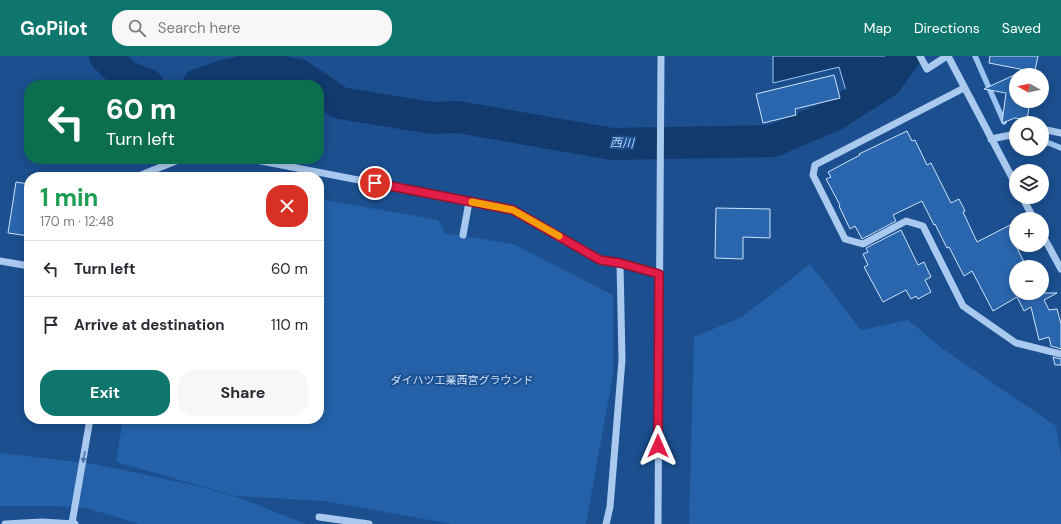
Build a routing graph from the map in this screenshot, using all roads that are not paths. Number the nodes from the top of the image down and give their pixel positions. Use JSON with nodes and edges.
{"nodes":[{"id":1,"x":661,"y":56,"type":"edge"},
{"id":2,"x":948,"y":56,"type":"edge"},
{"id":3,"x":921,"y":57,"type":"edge"},
{"id":4,"x":964,"y":88,"type":"junction"},
{"id":5,"x":1049,"y":130,"type":"edge"},
{"id":6,"x":1061,"y":133,"type":"edge"},
{"id":7,"x":1009,"y":135,"type":"edge"},
{"id":8,"x":992,"y":139,"type":"junction"},
{"id":9,"x":168,"y":164,"type":"edge"},
{"id":10,"x":275,"y":164,"type":"edge"},
{"id":11,"x":148,"y":172,"type":"edge"},
{"id":12,"x":316,"y":172,"type":"edge"},
{"id":13,"x":1009,"y":172,"type":"edge"},
{"id":14,"x":324,"y":174,"type":"edge"},
{"id":15,"x":469,"y":202,"type":"junction"},
{"id":16,"x":463,"y":236,"type":"dead end"},
{"id":17,"x":1049,"y":247,"type":"edge"},
{"id":18,"x":0,"y":261,"type":"edge"},
{"id":19,"x":620,"y":263,"type":"junction"},
{"id":20,"x":24,"y":265,"type":"edge"},
{"id":21,"x":1061,"y":269,"type":"edge"},
{"id":22,"x":659,"y":274,"type":"junction"},
{"id":23,"x":1061,"y":354,"type":"edge"},
{"id":24,"x":89,"y":424,"type":"edge"},
{"id":25,"x":319,"y":517,"type":"dead end"},
{"id":26,"x":5,"y":524,"type":"edge"},
{"id":27,"x":74,"y":524,"type":"edge"},
{"id":28,"x":369,"y":524,"type":"edge"},
{"id":29,"x":606,"y":524,"type":"edge"},
{"id":30,"x":658,"y":524,"type":"edge"}],
"edges":[{"from":1,"to":22,"type":"street"},
{"from":2,"to":3,"type":"street"},
{"from":2,"to":4,"type":"street"},
{"from":4,"to":8,"type":"street"},
{"from":4,"to":23,"type":"street"},
{"from":5,"to":6,"type":"street"},
{"from":7,"to":8,"type":"street"},
{"from":8,"to":13,"type":"street"},
{"from":9,"to":11,"type":"street"},
{"from":10,"to":12,"type":"street"},
{"from":14,"to":15,"type":"street"},
{"from":15,"to":16,"type":"street"},
{"from":15,"to":19,"type":"street"},
{"from":17,"to":21,"type":"street"},
{"from":18,"to":20,"type":"street"},
{"from":19,"to":22,"type":"street"},
{"from":19,"to":29,"type":"street"},
{"from":22,"to":30,"type":"street"},
{"from":24,"to":27,"type":"street","one_way":true},
{"from":25,"to":28,"type":"street"},
{"from":26,"to":27,"type":"street"}]}
